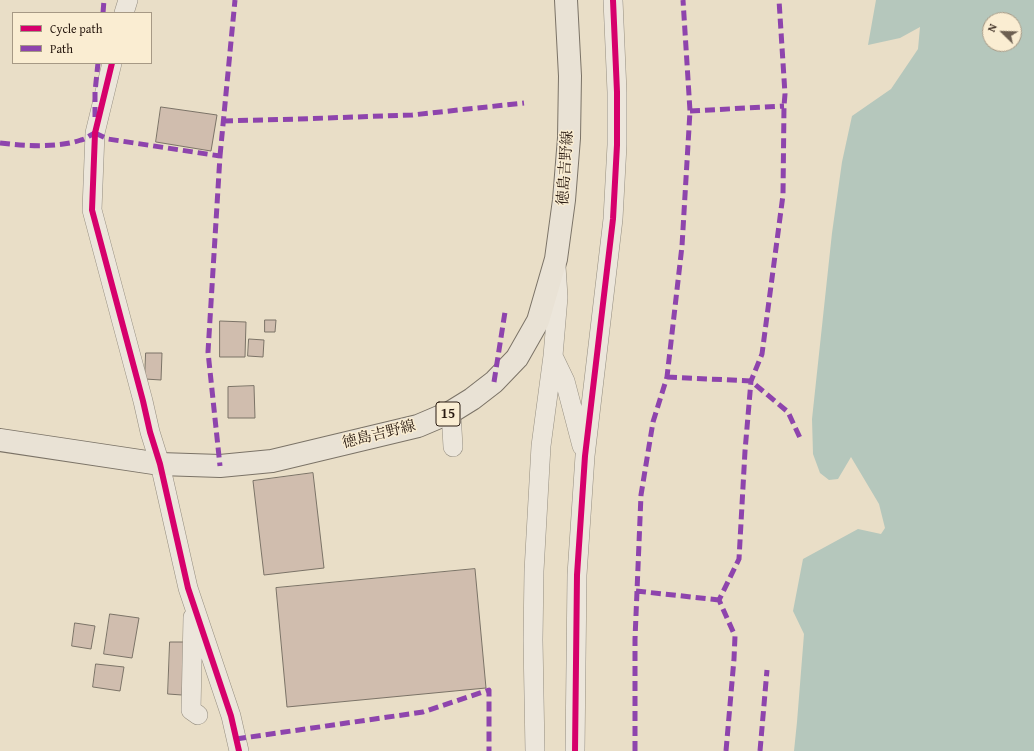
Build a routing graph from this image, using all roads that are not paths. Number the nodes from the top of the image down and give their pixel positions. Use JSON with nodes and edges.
{"nodes":[{"id":1,"x":128,"y":0,"type":"edge"},
{"id":2,"x":612,"y":0,"type":"edge"},
{"id":3,"x":568,"y":4,"type":"edge"},
{"id":4,"x":124,"y":12,"type":"edge"},
{"id":5,"x":112,"y":64,"type":"edge"},
{"id":6,"x":556,"y":259,"type":"junction"},
{"id":7,"x":553,"y":356,"type":"junction"},
{"id":8,"x":451,"y":412,"type":"junction"},
{"id":9,"x":0,"y":440,"type":"edge"},
{"id":10,"x":453,"y":447,"type":"dead end"},
{"id":11,"x":584,"y":456,"type":"junction"},
{"id":12,"x":160,"y":464,"type":"junction"},
{"id":13,"x":195,"y":608,"type":"junction"},
{"id":14,"x":189,"y":711,"type":"dead end"},
{"id":15,"x":238,"y":751,"type":"edge"},
{"id":16,"x":535,"y":751,"type":"edge"},
{"id":17,"x":575,"y":751,"type":"edge"}],
"edges":[{"from":1,"to":4,"type":"street"},
{"from":2,"to":11,"type":"street"},
{"from":3,"to":6,"type":"main road","name":"徳島吉野線","number":"15"},
{"from":5,"to":12,"type":"street"},
{"from":6,"to":7,"type":"street"},
{"from":6,"to":8,"type":"main road","name":"徳島吉野線","number":"15"},
{"from":7,"to":11,"type":"street"},
{"from":7,"to":16,"type":"street"},
{"from":8,"to":10,"type":"street"},
{"from":8,"to":12,"type":"main road","name":"徳島吉野線","number":"15"},
{"from":9,"to":12,"type":"main road","name":"徳島吉野線","number":"15"},
{"from":11,"to":17,"type":"street"},
{"from":12,"to":13,"type":"street"},
{"from":13,"to":14,"type":"street"},
{"from":13,"to":15,"type":"street"}]}
